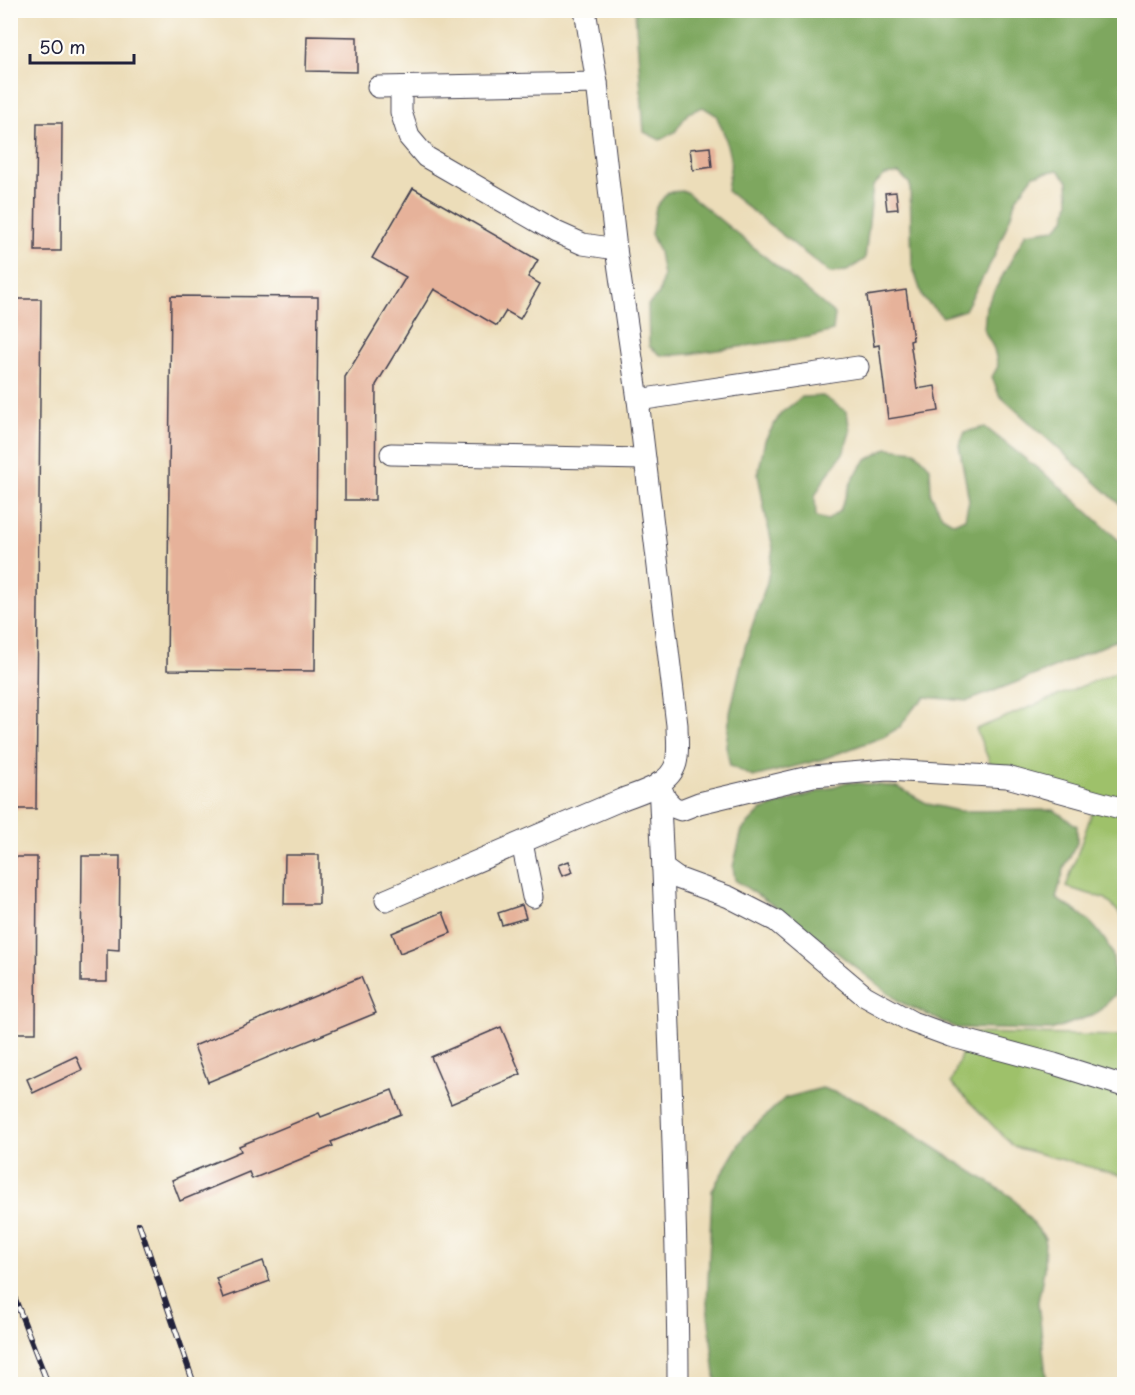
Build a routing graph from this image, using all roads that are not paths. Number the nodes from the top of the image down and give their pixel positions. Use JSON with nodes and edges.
{"nodes":[{"id":1,"x":585,"y":10,"type":"edge"},
{"id":2,"x":597,"y":83,"type":"junction"},
{"id":3,"x":378,"y":87,"type":"dead end"},
{"id":4,"x":401,"y":87,"type":"junction"},
{"id":5,"x":616,"y":249,"type":"junction"},
{"id":6,"x":858,"y":367,"type":"dead end"},
{"id":7,"x":638,"y":400,"type":"junction"},
{"id":8,"x":392,"y":454,"type":"dead end"},
{"id":9,"x":645,"y":459,"type":"junction"},
{"id":10,"x":659,"y":783,"type":"junction"},
{"id":11,"x":1125,"y":809,"type":"edge"},
{"id":12,"x":522,"y":843,"type":"junction"},
{"id":13,"x":663,"y":868,"type":"junction"},
{"id":14,"x":533,"y":897,"type":"dead end"},
{"id":15,"x":386,"y":900,"type":"dead end"},
{"id":16,"x":1125,"y":1086,"type":"edge"},
{"id":17,"x":678,"y":1384,"type":"edge"}],
"edges":[{"from":1,"to":2,"type":"street"},
{"from":2,"to":4,"type":"street"},
{"from":2,"to":5,"type":"street"},
{"from":3,"to":4,"type":"street"},
{"from":4,"to":5,"type":"street"},
{"from":5,"to":7,"type":"street"},
{"from":6,"to":7,"type":"street"},
{"from":7,"to":9,"type":"street"},
{"from":8,"to":9,"type":"street"},
{"from":9,"to":10,"type":"street"},
{"from":10,"to":11,"type":"street"},
{"from":10,"to":12,"type":"street"},
{"from":10,"to":13,"type":"street"},
{"from":12,"to":14,"type":"street"},
{"from":12,"to":15,"type":"street"},
{"from":13,"to":16,"type":"street"},
{"from":13,"to":17,"type":"street"}]}
